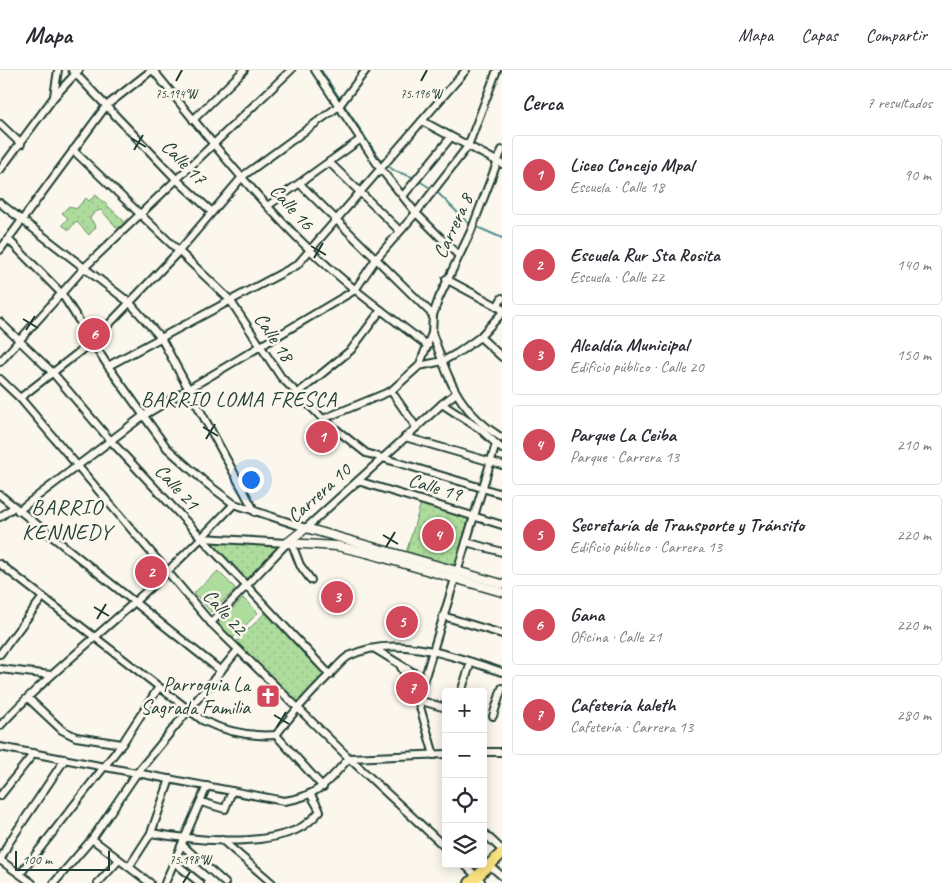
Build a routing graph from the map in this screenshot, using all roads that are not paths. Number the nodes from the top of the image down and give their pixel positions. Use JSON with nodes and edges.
{"nodes":[{"id":1,"x":58,"y":70,"type":"edge"},
{"id":2,"x":152,"y":70,"type":"edge"},
{"id":3,"x":244,"y":70,"type":"edge"},
{"id":4,"x":291,"y":70,"type":"edge"},
{"id":5,"x":315,"y":70,"type":"edge"},
{"id":6,"x":366,"y":70,"type":"edge"},
{"id":7,"x":466,"y":70,"type":"edge"},
{"id":8,"x":497,"y":70,"type":"edge"},
{"id":9,"x":75,"y":71,"type":"edge"},
{"id":10,"x":54,"y":98,"type":"junction"},
{"id":11,"x":342,"y":103,"type":"junction"},
{"id":12,"x":106,"y":106,"type":"junction"},
{"id":13,"x":193,"y":120,"type":"junction"},
{"id":14,"x":422,"y":121,"type":"junction"},
{"id":15,"x":0,"y":124,"type":"edge"},
{"id":16,"x":451,"y":137,"type":"junction"},
{"id":17,"x":361,"y":139,"type":"junction"},
{"id":18,"x":21,"y":144,"type":"junction"},
{"id":19,"x":214,"y":145,"type":"junction"},
{"id":20,"x":468,"y":146,"type":"junction"},
{"id":21,"x":73,"y":150,"type":"junction"},
{"id":22,"x":502,"y":150,"type":"edge"},
{"id":23,"x":329,"y":162,"type":"junction"},
{"id":24,"x":500,"y":163,"type":"edge"},
{"id":25,"x":383,"y":164,"type":"junction"},
{"id":26,"x":0,"y":170,"type":"edge"},
{"id":27,"x":243,"y":176,"type":"junction"},
{"id":28,"x":176,"y":179,"type":"junction"},
{"id":29,"x":300,"y":184,"type":"junction"},
{"id":30,"x":360,"y":192,"type":"junction"},
{"id":31,"x":403,"y":196,"type":"junction"},
{"id":32,"x":0,"y":204,"type":"edge"},
{"id":33,"x":269,"y":205,"type":"junction"},
{"id":34,"x":211,"y":211,"type":"junction"},
{"id":35,"x":416,"y":213,"type":"junction"},
{"id":36,"x":141,"y":215,"type":"junction"},
{"id":37,"x":21,"y":220,"type":"junction"},
{"id":38,"x":336,"y":220,"type":"junction"},
{"id":39,"x":400,"y":231,"type":"junction"},
{"id":40,"x":8,"y":239,"type":"junction"},
{"id":41,"x":0,"y":250,"type":"edge"},
{"id":42,"x":310,"y":250,"type":"junction"},
{"id":43,"x":179,"y":251,"type":"junction"},
{"id":44,"x":458,"y":255,"type":"junction"},
{"id":45,"x":376,"y":259,"type":"junction"},
{"id":46,"x":85,"y":267,"type":"junction"},
{"id":47,"x":446,"y":279,"type":"junction"},
{"id":48,"x":355,"y":290,"type":"junction"},
{"id":49,"x":62,"y":294,"type":"junction"},
{"id":50,"x":502,"y":298,"type":"edge"},
{"id":51,"x":230,"y":300,"type":"junction"},
{"id":52,"x":130,"y":302,"type":"junction"},
{"id":53,"x":381,"y":310,"type":"junction"},
{"id":54,"x":500,"y":310,"type":"edge"},
{"id":55,"x":433,"y":315,"type":"junction"},
{"id":56,"x":0,"y":322,"type":"edge"},
{"id":57,"x":432,"y":333,"type":"junction"},
{"id":58,"x":161,"y":338,"type":"junction"},
{"id":59,"x":480,"y":338,"type":"junction"},
{"id":60,"x":20,"y":341,"type":"junction"},
{"id":61,"x":92,"y":342,"type":"junction"},
{"id":62,"x":260,"y":346,"type":"junction"},
{"id":63,"x":428,"y":346,"type":"junction"},
{"id":64,"x":502,"y":357,"type":"edge"},
{"id":65,"x":443,"y":361,"type":"junction"},
{"id":66,"x":0,"y":362,"type":"edge"},
{"id":67,"x":108,"y":366,"type":"junction"},
{"id":68,"x":419,"y":366,"type":"junction"},
{"id":69,"x":53,"y":373,"type":"junction"},
{"id":70,"x":0,"y":379,"type":"edge"},
{"id":71,"x":188,"y":388,"type":"junction"},
{"id":72,"x":392,"y":391,"type":"junction"},
{"id":73,"x":298,"y":393,"type":"junction"},
{"id":74,"x":455,"y":394,"type":"junction"},
{"id":75,"x":20,"y":398,"type":"junction"},
{"id":76,"x":442,"y":404,"type":"junction"},
{"id":77,"x":143,"y":416,"type":"junction"},
{"id":78,"x":323,"y":419,"type":"junction"},
{"id":79,"x":416,"y":427,"type":"junction"},
{"id":80,"x":405,"y":437,"type":"junction"},
{"id":81,"x":502,"y":437,"type":"edge"},
{"id":82,"x":110,"y":440,"type":"junction"},
{"id":83,"x":496,"y":444,"type":"junction"},
{"id":84,"x":502,"y":449,"type":"edge"},
{"id":85,"x":381,"y":459,"type":"junction"},
{"id":86,"x":490,"y":461,"type":"junction"},
{"id":87,"x":502,"y":465,"type":"edge"},
{"id":88,"x":76,"y":466,"type":"junction"},
{"id":89,"x":358,"y":481,"type":"junction"},
{"id":90,"x":482,"y":488,"type":"junction"},
{"id":91,"x":502,"y":494,"type":"edge"},
{"id":92,"x":0,"y":495,"type":"edge"},
{"id":93,"x":234,"y":504,"type":"junction"},
{"id":94,"x":16,"y":509,"type":"junction"},
{"id":95,"x":255,"y":512,"type":"junction"},
{"id":96,"x":474,"y":516,"type":"junction"},
{"id":97,"x":0,"y":517,"type":"edge"},
{"id":98,"x":502,"y":524,"type":"edge"},
{"id":99,"x":306,"y":528,"type":"junction"},
{"id":100,"x":202,"y":538,"type":"junction"},
{"id":101,"x":466,"y":542,"type":"junction"},
{"id":102,"x":290,"y":544,"type":"junction"},
{"id":103,"x":502,"y":552,"type":"edge"},
{"id":104,"x":0,"y":564,"type":"edge"},
{"id":105,"x":167,"y":570,"type":"junction"},
{"id":106,"x":456,"y":574,"type":"junction"},
{"id":107,"x":311,"y":580,"type":"dead end"},
{"id":108,"x":502,"y":584,"type":"edge"},
{"id":109,"x":246,"y":587,"type":"junction"},
{"id":110,"x":502,"y":592,"type":"edge"},
{"id":111,"x":43,"y":597,"type":"junction"},
{"id":112,"x":135,"y":601,"type":"junction"},
{"id":113,"x":443,"y":616,"type":"junction"},
{"id":114,"x":210,"y":623,"type":"junction"},
{"id":115,"x":502,"y":634,"type":"edge"},
{"id":116,"x":96,"y":637,"type":"junction"},
{"id":117,"x":374,"y":648,"type":"junction"},
{"id":118,"x":237,"y":650,"type":"junction"},
{"id":119,"x":431,"y":651,"type":"junction"},
{"id":120,"x":0,"y":653,"type":"edge"},
{"id":121,"x":471,"y":662,"type":"junction"},
{"id":122,"x":401,"y":666,"type":"junction"},
{"id":123,"x":0,"y":669,"type":"edge"},
{"id":124,"x":221,"y":670,"type":"junction"},
{"id":125,"x":502,"y":672,"type":"edge"},
{"id":126,"x":50,"y":675,"type":"junction"},
{"id":127,"x":330,"y":675,"type":"junction"},
{"id":128,"x":424,"y":679,"type":"junction"},
{"id":129,"x":159,"y":687,"type":"junction"},
{"id":130,"x":463,"y":688,"type":"edge"},
{"id":131,"x":502,"y":688,"type":"edge"},
{"id":132,"x":28,"y":698,"type":"junction"},
{"id":133,"x":418,"y":700,"type":"junction"},
{"id":134,"x":442,"y":707,"type":"edge"},
{"id":135,"x":297,"y":708,"type":"junction"},
{"id":136,"x":189,"y":710,"type":"junction"},
{"id":137,"x":493,"y":716,"type":"dead end"},
{"id":138,"x":0,"y":726,"type":"edge"},
{"id":139,"x":276,"y":735,"type":"junction"},
{"id":140,"x":122,"y":744,"type":"junction"},
{"id":141,"x":0,"y":747,"type":"edge"},
{"id":142,"x":487,"y":752,"type":"edge"},
{"id":143,"x":502,"y":752,"type":"edge"},
{"id":144,"x":34,"y":753,"type":"junction"},
{"id":145,"x":434,"y":754,"type":"junction"},
{"id":146,"x":442,"y":754,"type":"edge"},
{"id":147,"x":349,"y":758,"type":"junction"},
{"id":148,"x":65,"y":759,"type":"junction"},
{"id":149,"x":105,"y":767,"type":"junction"},
{"id":150,"x":137,"y":773,"type":"junction"},
{"id":151,"x":170,"y":779,"type":"junction"},
{"id":152,"x":207,"y":786,"type":"junction"},
{"id":153,"x":323,"y":787,"type":"junction"},
{"id":154,"x":232,"y":791,"type":"junction"},
{"id":155,"x":311,"y":795,"type":"junction"},
{"id":156,"x":0,"y":796,"type":"edge"},
{"id":157,"x":200,"y":802,"type":"junction"},
{"id":158,"x":151,"y":832,"type":"junction"},
{"id":159,"x":487,"y":836,"type":"edge"},
{"id":160,"x":92,"y":839,"type":"junction"},
{"id":161,"x":222,"y":840,"type":"junction"},
{"id":162,"x":183,"y":842,"type":"junction"},
{"id":163,"x":442,"y":844,"type":"edge"},
{"id":164,"x":502,"y":851,"type":"edge"},
{"id":165,"x":120,"y":860,"type":"junction"},
{"id":166,"x":0,"y":861,"type":"edge"},
{"id":167,"x":174,"y":862,"type":"junction"},
{"id":168,"x":502,"y":862,"type":"edge"},
{"id":169,"x":129,"y":867,"type":"junction"},
{"id":170,"x":467,"y":868,"type":"edge"},
{"id":171,"x":495,"y":870,"type":"edge"},
{"id":172,"x":21,"y":873,"type":"junction"},
{"id":173,"x":477,"y":881,"type":"edge"},
{"id":174,"x":32,"y":883,"type":"edge"},
{"id":175,"x":54,"y":883,"type":"edge"},
{"id":176,"x":98,"y":883,"type":"edge"},
{"id":177,"x":150,"y":883,"type":"edge"},
{"id":178,"x":165,"y":883,"type":"edge"},
{"id":179,"x":200,"y":883,"type":"edge"},
{"id":180,"x":225,"y":883,"type":"edge"},
{"id":181,"x":272,"y":883,"type":"edge"}],
"edges":[{"from":1,"to":10,"type":"street"},
{"from":2,"to":12,"type":"street"},
{"from":2,"to":13,"type":"street","name":"Calle 16"},
{"from":3,"to":13,"type":"street"},
{"from":4,"to":19,"type":"street"},
{"from":5,"to":11,"type":"street"},
{"from":6,"to":11,"type":"street"},
{"from":7,"to":14,"type":"street"},
{"from":8,"to":20,"type":"street"},
{"from":9,"to":10,"type":"street"},
{"from":9,"to":12,"type":"street","name":"Calle 17"},
{"from":10,"to":18,"type":"street"},
{"from":11,"to":17,"type":"street"},
{"from":11,"to":27,"type":"street"},
{"from":12,"to":21,"type":"street"},
{"from":12,"to":28,"type":"street","name":"Calle 17"},
{"from":13,"to":19,"type":"street","name":"Calle 16"},
{"from":14,"to":16,"type":"street"},
{"from":14,"to":25,"type":"street"},
{"from":15,"to":18,"type":"street"},
{"from":16,"to":20,"type":"street"},
{"from":16,"to":31,"type":"street"},
{"from":17,"to":23,"type":"street"},
{"from":17,"to":25,"type":"street"},
{"from":18,"to":26,"type":"street"},
{"from":19,"to":27,"type":"street","name":"Calle 16"},
{"from":19,"to":28,"type":"street"},
{"from":20,"to":24,"type":"street"},
{"from":20,"to":35,"type":"street"},
{"from":21,"to":36,"type":"street","name":"Calle 18"},
{"from":21,"to":37,"type":"street"},
{"from":22,"to":24,"type":"street","name":"Carrera 8"},
{"from":23,"to":29,"type":"street"},
{"from":23,"to":30,"type":"street"},
{"from":24,"to":44,"type":"street","name":"Carrera 8"},
{"from":25,"to":30,"type":"street"},
{"from":25,"to":31,"type":"street"},
{"from":27,"to":33,"type":"street","name":"Calle 16"},
{"from":27,"to":34,"type":"street"},
{"from":28,"to":34,"type":"street","name":"Calle 17"},
{"from":28,"to":36,"type":"street"},
{"from":29,"to":33,"type":"street"},
{"from":29,"to":38,"type":"street"},
{"from":30,"to":38,"type":"street"},
{"from":30,"to":39,"type":"street"},
{"from":31,"to":35,"type":"street"},
{"from":32,"to":37,"type":"street"},
{"from":33,"to":42,"type":"street","name":"Calle 16"},
{"from":34,"to":43,"type":"street"},
{"from":35,"to":39,"type":"street"},
{"from":35,"to":44,"type":"street"},
{"from":36,"to":43,"type":"street","name":"Calle 18"},
{"from":36,"to":46,"type":"street"},
{"from":37,"to":40,"type":"street"},
{"from":37,"to":46,"type":"street"},
{"from":38,"to":42,"type":"street"},
{"from":38,"to":45,"type":"street"},
{"from":39,"to":45,"type":"street"},
{"from":40,"to":41,"type":"street"},
{"from":40,"to":49,"type":"street"},
{"from":42,"to":48,"type":"street","name":"Calle 16"},
{"from":42,"to":51,"type":"street"},
{"from":43,"to":51,"type":"street","name":"Calle 18"},
{"from":43,"to":52,"type":"street"},
{"from":44,"to":47,"type":"street","name":"Carrera 8"},
{"from":45,"to":48,"type":"street"},
{"from":45,"to":55,"type":"street"},
{"from":46,"to":49,"type":"street"},
{"from":46,"to":52,"type":"street"},
{"from":47,"to":54,"type":"street"},
{"from":47,"to":55,"type":"street","name":"Carrera 8"},
{"from":48,"to":53,"type":"street","name":"Calle 16"},
{"from":48,"to":62,"type":"street"},
{"from":49,"to":60,"type":"street"},
{"from":49,"to":61,"type":"street"},
{"from":50,"to":54,"type":"street"},
{"from":51,"to":58,"type":"street"},
{"from":51,"to":62,"type":"street","name":"Calle 18"},
{"from":52,"to":58,"type":"street"},
{"from":52,"to":61,"type":"street"},
{"from":53,"to":63,"type":"street","name":"Calle 16"},
{"from":53,"to":73,"type":"street"},
{"from":54,"to":59,"type":"street"},
{"from":55,"to":57,"type":"street","name":"Carrera 8"},
{"from":56,"to":60,"type":"street","name":"Calle 21"},
{"from":57,"to":63,"type":"street"},
{"from":57,"to":65,"type":"street"},
{"from":58,"to":67,"type":"street"},
{"from":58,"to":71,"type":"street"},
{"from":59,"to":64,"type":"street"},
{"from":59,"to":65,"type":"street"},
{"from":60,"to":66,"type":"street"},
{"from":60,"to":69,"type":"street","name":"Calle 21"},
{"from":61,"to":67,"type":"street"},
{"from":61,"to":69,"type":"street"},
{"from":62,"to":71,"type":"street"},
{"from":62,"to":73,"type":"street","name":"Calle 18"},
{"from":63,"to":68,"type":"street"},
{"from":65,"to":68,"type":"street"},
{"from":65,"to":74,"type":"street"},
{"from":67,"to":77,"type":"street"},
{"from":68,"to":72,"type":"street"},
{"from":69,"to":75,"type":"street"},
{"from":69,"to":82,"type":"street","name":"Calle 21"},
{"from":70,"to":75,"type":"street","name":"Calle 22"},
{"from":71,"to":77,"type":"street"},
{"from":71,"to":95,"type":"street"},
{"from":72,"to":78,"type":"street"},
{"from":72,"to":79,"type":"street"},
{"from":73,"to":78,"type":"street","name":"Calle 18"},
{"from":74,"to":76,"type":"street","name":"Carrera 10"},
{"from":74,"to":81,"type":"street"},
{"from":75,"to":88,"type":"street","name":"Calle 22"},
{"from":76,"to":79,"type":"street","name":"Carrera 10"},
{"from":76,"to":83,"type":"street"},
{"from":77,"to":82,"type":"street"},
{"from":77,"to":93,"type":"street"},
{"from":78,"to":85,"type":"street","name":"Calle 18"},
{"from":79,"to":80,"type":"street","name":"Carrera 10"},
{"from":80,"to":85,"type":"street","name":"Carrera 10"},
{"from":80,"to":86,"type":"street"},
{"from":82,"to":88,"type":"street"},
{"from":82,"to":100,"type":"street","name":"Calle 21"},
{"from":83,"to":84,"type":"street"},
{"from":83,"to":86,"type":"street"},
{"from":85,"to":89,"type":"street","name":"Carrera 10"},
{"from":85,"to":90,"type":"street","name":"Calle 18"},
{"from":86,"to":87,"type":"street"},
{"from":86,"to":90,"type":"street"},
{"from":88,"to":94,"type":"street"},
{"from":88,"to":105,"type":"street","name":"Calle 22"},
{"from":89,"to":96,"type":"street","name":"Calle 19"},
{"from":89,"to":99,"type":"street","name":"Carrera 10"},
{"from":90,"to":91,"type":"street","name":"Calle 18"},
{"from":90,"to":96,"type":"street"},
{"from":92,"to":94,"type":"street"},
{"from":93,"to":95,"type":"street"},
{"from":93,"to":100,"type":"street"},
{"from":94,"to":97,"type":"street"},
{"from":94,"to":112,"type":"street"},
{"from":95,"to":99,"type":"street"},
{"from":96,"to":98,"type":"street","name":"Calle 19"},
{"from":96,"to":101,"type":"street"},
{"from":99,"to":102,"type":"street","name":"Carrera 10"},
{"from":99,"to":106,"type":"street"},
{"from":100,"to":102,"type":"street"},
{"from":100,"to":105,"type":"street"},
{"from":100,"to":109,"type":"street","name":"Calle 21"},
{"from":101,"to":103,"type":"street"},
{"from":101,"to":106,"type":"street"},
{"from":102,"to":106,"type":"street"},
{"from":102,"to":107,"type":"street"},
{"from":102,"to":109,"type":"street","name":"Carrera 10"},
{"from":104,"to":111,"type":"street"},
{"from":105,"to":112,"type":"street"},
{"from":105,"to":114,"type":"street","name":"Calle 22"},
{"from":106,"to":108,"type":"street"},
{"from":106,"to":110,"type":"street"},
{"from":106,"to":113,"type":"street"},
{"from":109,"to":114,"type":"street","name":"Carrera 10"},
{"from":109,"to":127,"type":"street","name":"Calle 21"},
{"from":111,"to":116,"type":"street"},
{"from":111,"to":120,"type":"street"},
{"from":112,"to":116,"type":"street"},
{"from":112,"to":124,"type":"street"},
{"from":113,"to":115,"type":"street"},
{"from":113,"to":119,"type":"street"},
{"from":114,"to":118,"type":"street","name":"Calle 22"},
{"from":116,"to":126,"type":"street"},
{"from":116,"to":129,"type":"street"},
{"from":117,"to":119,"type":"street"},
{"from":117,"to":122,"type":"street"},
{"from":117,"to":127,"type":"street"},
{"from":118,"to":124,"type":"street"},
{"from":118,"to":135,"type":"street","name":"Calle 22"},
{"from":119,"to":121,"type":"street"},
{"from":119,"to":128,"type":"street"},
{"from":121,"to":125,"type":"street"},
{"from":121,"to":130,"type":"street"},
{"from":122,"to":128,"type":"street"},
{"from":122,"to":133,"type":"street"},
{"from":123,"to":126,"type":"street"},
{"from":124,"to":136,"type":"street"},
{"from":126,"to":132,"type":"street"},
{"from":127,"to":135,"type":"street"},
{"from":128,"to":133,"type":"street"},
{"from":129,"to":136,"type":"street"},
{"from":129,"to":140,"type":"street"},
{"from":131,"to":137,"type":"street"},
{"from":132,"to":138,"type":"street"},
{"from":132,"to":140,"type":"street"},
{"from":133,"to":134,"type":"street"},
{"from":133,"to":145,"type":"street"},
{"from":135,"to":139,"type":"street"},
{"from":135,"to":147,"type":"street","name":"Calle 22"},
{"from":136,"to":139,"type":"street"},
{"from":136,"to":150,"type":"street"},
{"from":139,"to":153,"type":"street"},
{"from":140,"to":149,"type":"street"},
{"from":141,"to":144,"type":"street"},
{"from":142,"to":143,"type":"street"},
{"from":144,"to":148,"type":"street"},
{"from":144,"to":156,"type":"street"},
{"from":145,"to":146,"type":"street"},
{"from":145,"to":147,"type":"street"},
{"from":147,"to":153,"type":"street"},
{"from":147,"to":163,"type":"street","name":"Calle 22"},
{"from":148,"to":149,"type":"street"},
{"from":148,"to":166,"type":"street"},
{"from":149,"to":150,"type":"street"},
{"from":149,"to":172,"type":"street"},
{"from":150,"to":151,"type":"street"},
{"from":150,"to":160,"type":"street"},
{"from":151,"to":152,"type":"street"},
{"from":151,"to":158,"type":"street"},
{"from":152,"to":154,"type":"street"},
{"from":152,"to":157,"type":"street"},
{"from":153,"to":155,"type":"street"},
{"from":154,"to":155,"type":"street"},
{"from":154,"to":157,"type":"street"},
{"from":155,"to":161,"type":"street"},
{"from":157,"to":162,"type":"street"},
{"from":158,"to":162,"type":"street"},
{"from":158,"to":169,"type":"street"},
{"from":159,"to":164,"type":"street"},
{"from":160,"to":165,"type":"street"},
{"from":160,"to":175,"type":"street"},
{"from":161,"to":162,"type":"street"},
{"from":161,"to":181,"type":"street"},
{"from":162,"to":167,"type":"street"},
{"from":162,"to":180,"type":"street"},
{"from":164,"to":171,"type":"main road"},
{"from":165,"to":169,"type":"street"},
{"from":165,"to":176,"type":"street"},
{"from":166,"to":172,"type":"street"},
{"from":167,"to":178,"type":"street"},
{"from":167,"to":179,"type":"street"},
{"from":168,"to":171,"type":"main road"},
{"from":169,"to":177,"type":"street"},
{"from":170,"to":173,"type":"street"},
{"from":171,"to":173,"type":"main road"},
{"from":172,"to":174,"type":"street"}]}
